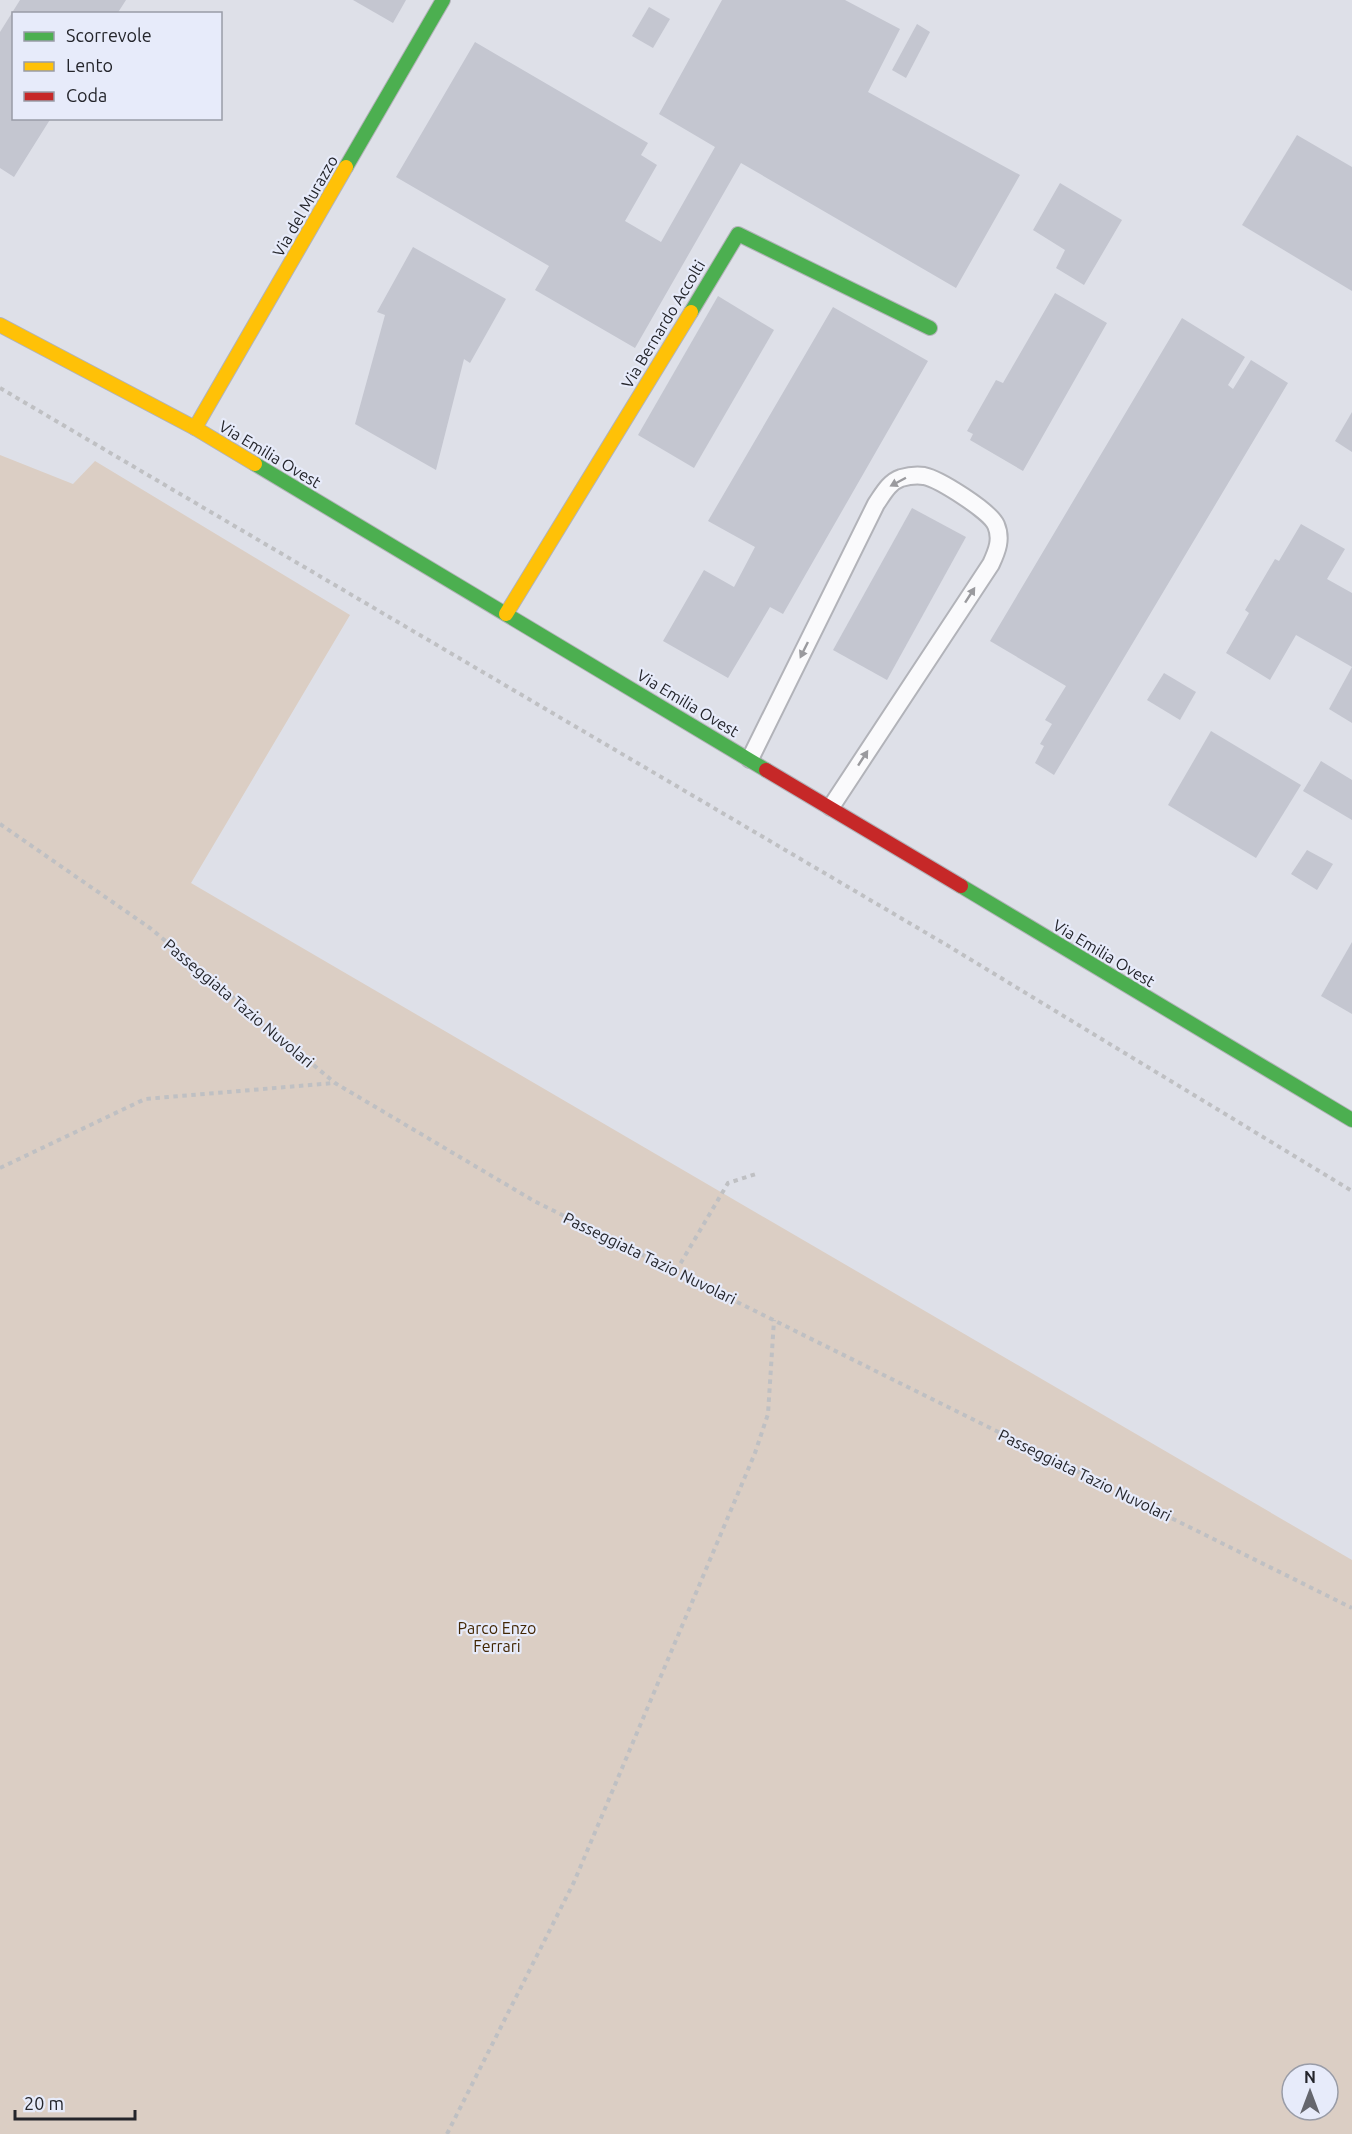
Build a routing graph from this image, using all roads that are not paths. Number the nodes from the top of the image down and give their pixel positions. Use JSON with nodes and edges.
{"nodes":[{"id":1,"x":443,"y":0,"type":"edge"},
{"id":2,"x":0,"y":326,"type":"edge"},
{"id":3,"x":930,"y":328,"type":"dead end"},
{"id":4,"x":195,"y":428,"type":"junction"},
{"id":5,"x":506,"y":614,"type":"junction"},
{"id":6,"x":750,"y":759,"type":"junction"},
{"id":7,"x":831,"y":807,"type":"junction"},
{"id":8,"x":1352,"y":1120,"type":"edge"}],
"edges":[{"from":1,"to":4,"type":"main road","name":"Via del Murazzo"},
{"from":2,"to":4,"type":"main road","name":"Via Emilia Ovest"},
{"from":3,"to":5,"type":"main road","name":"Via Bernardo Accolti"},
{"from":4,"to":5,"type":"main road","name":"Via Emilia Ovest"},
{"from":5,"to":6,"type":"main road","name":"Via Emilia Ovest"},
{"from":6,"to":7,"type":"main road","name":"Via Emilia Ovest"},
{"from":7,"to":6,"type":"lane","one_way":true},
{"from":7,"to":8,"type":"main road","name":"Via Emilia Ovest"}]}
